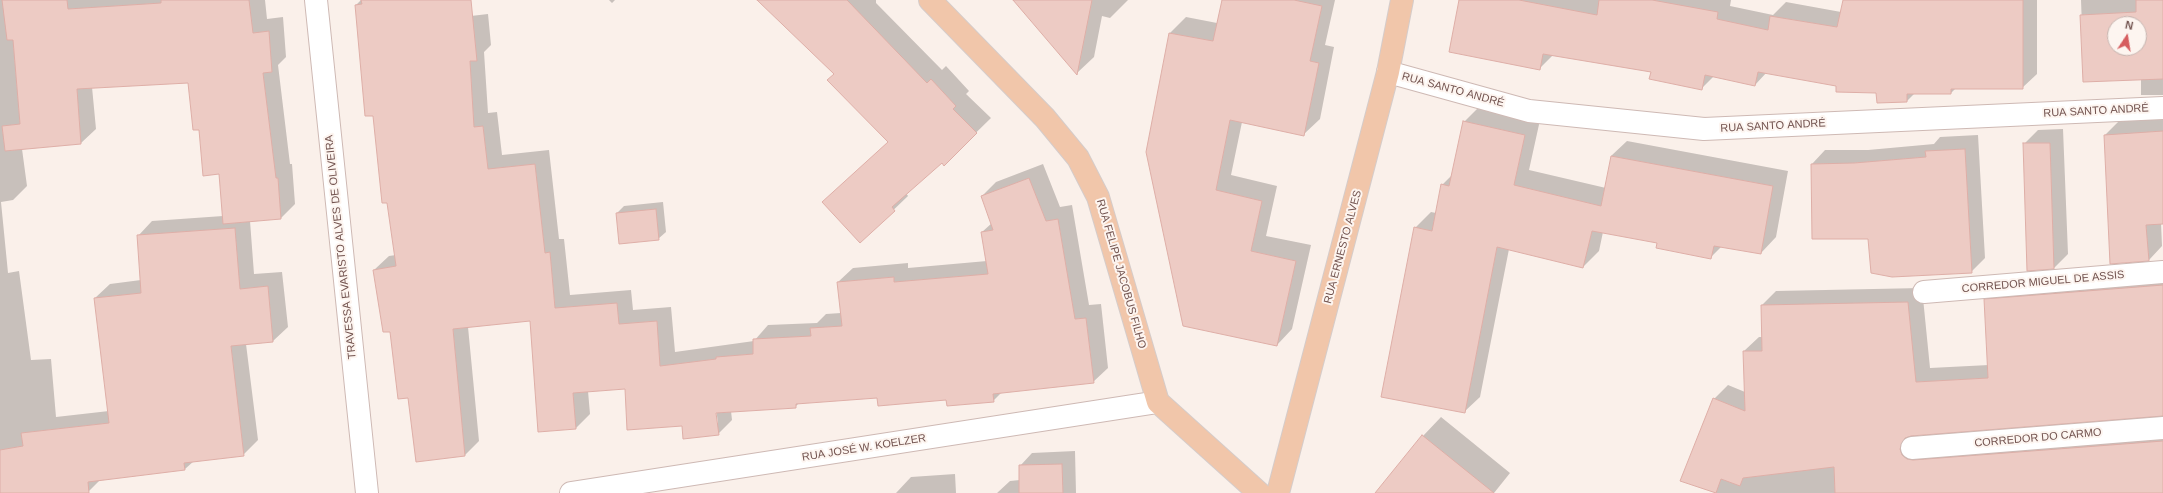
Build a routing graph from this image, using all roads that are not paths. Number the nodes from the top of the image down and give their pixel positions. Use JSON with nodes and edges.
{"nodes":[{"id":1,"x":316,"y":0,"type":"edge"},
{"id":2,"x":930,"y":0,"type":"edge"},
{"id":3,"x":1402,"y":0,"type":"edge"},
{"id":4,"x":1388,"y":72,"type":"junction"},
{"id":5,"x":2163,"y":108,"type":"edge"},
{"id":6,"x":2163,"y":272,"type":"edge"},
{"id":7,"x":1924,"y":292,"type":"dead end"},
{"id":8,"x":1158,"y":402,"type":"junction"},
{"id":9,"x":2163,"y":428,"type":"edge"},
{"id":10,"x":1912,"y":448,"type":"dead end"},
{"id":11,"x":367,"y":493,"type":"edge"},
{"id":12,"x":571,"y":493,"type":"edge"},
{"id":13,"x":1259,"y":493,"type":"edge"},
{"id":14,"x":1278,"y":493,"type":"edge"}],
"edges":[{"from":1,"to":11,"type":"street","name":"TRAVESSA EVARISTO ALVES DE OLIVEIRA"},
{"from":2,"to":8,"type":"main road","name":"RUA FELIPE JACOBUS FILHO"},
{"from":3,"to":4,"type":"main road","name":"RUA ERNESTO ALVES"},
{"from":4,"to":5,"type":"street","name":"RUA SANTO ANDRÉ"},
{"from":4,"to":14,"type":"main road","name":"RUA ERNESTO ALVES"},
{"from":6,"to":7,"type":"street","name":"CORREDOR MIGUEL DE ASSIS"},
{"from":8,"to":12,"type":"street","name":"RUA JOSÉ W. KOELZER"},
{"from":8,"to":13,"type":"main road"},
{"from":9,"to":10,"type":"street","name":"CORREDOR DO CARMO"}]}
